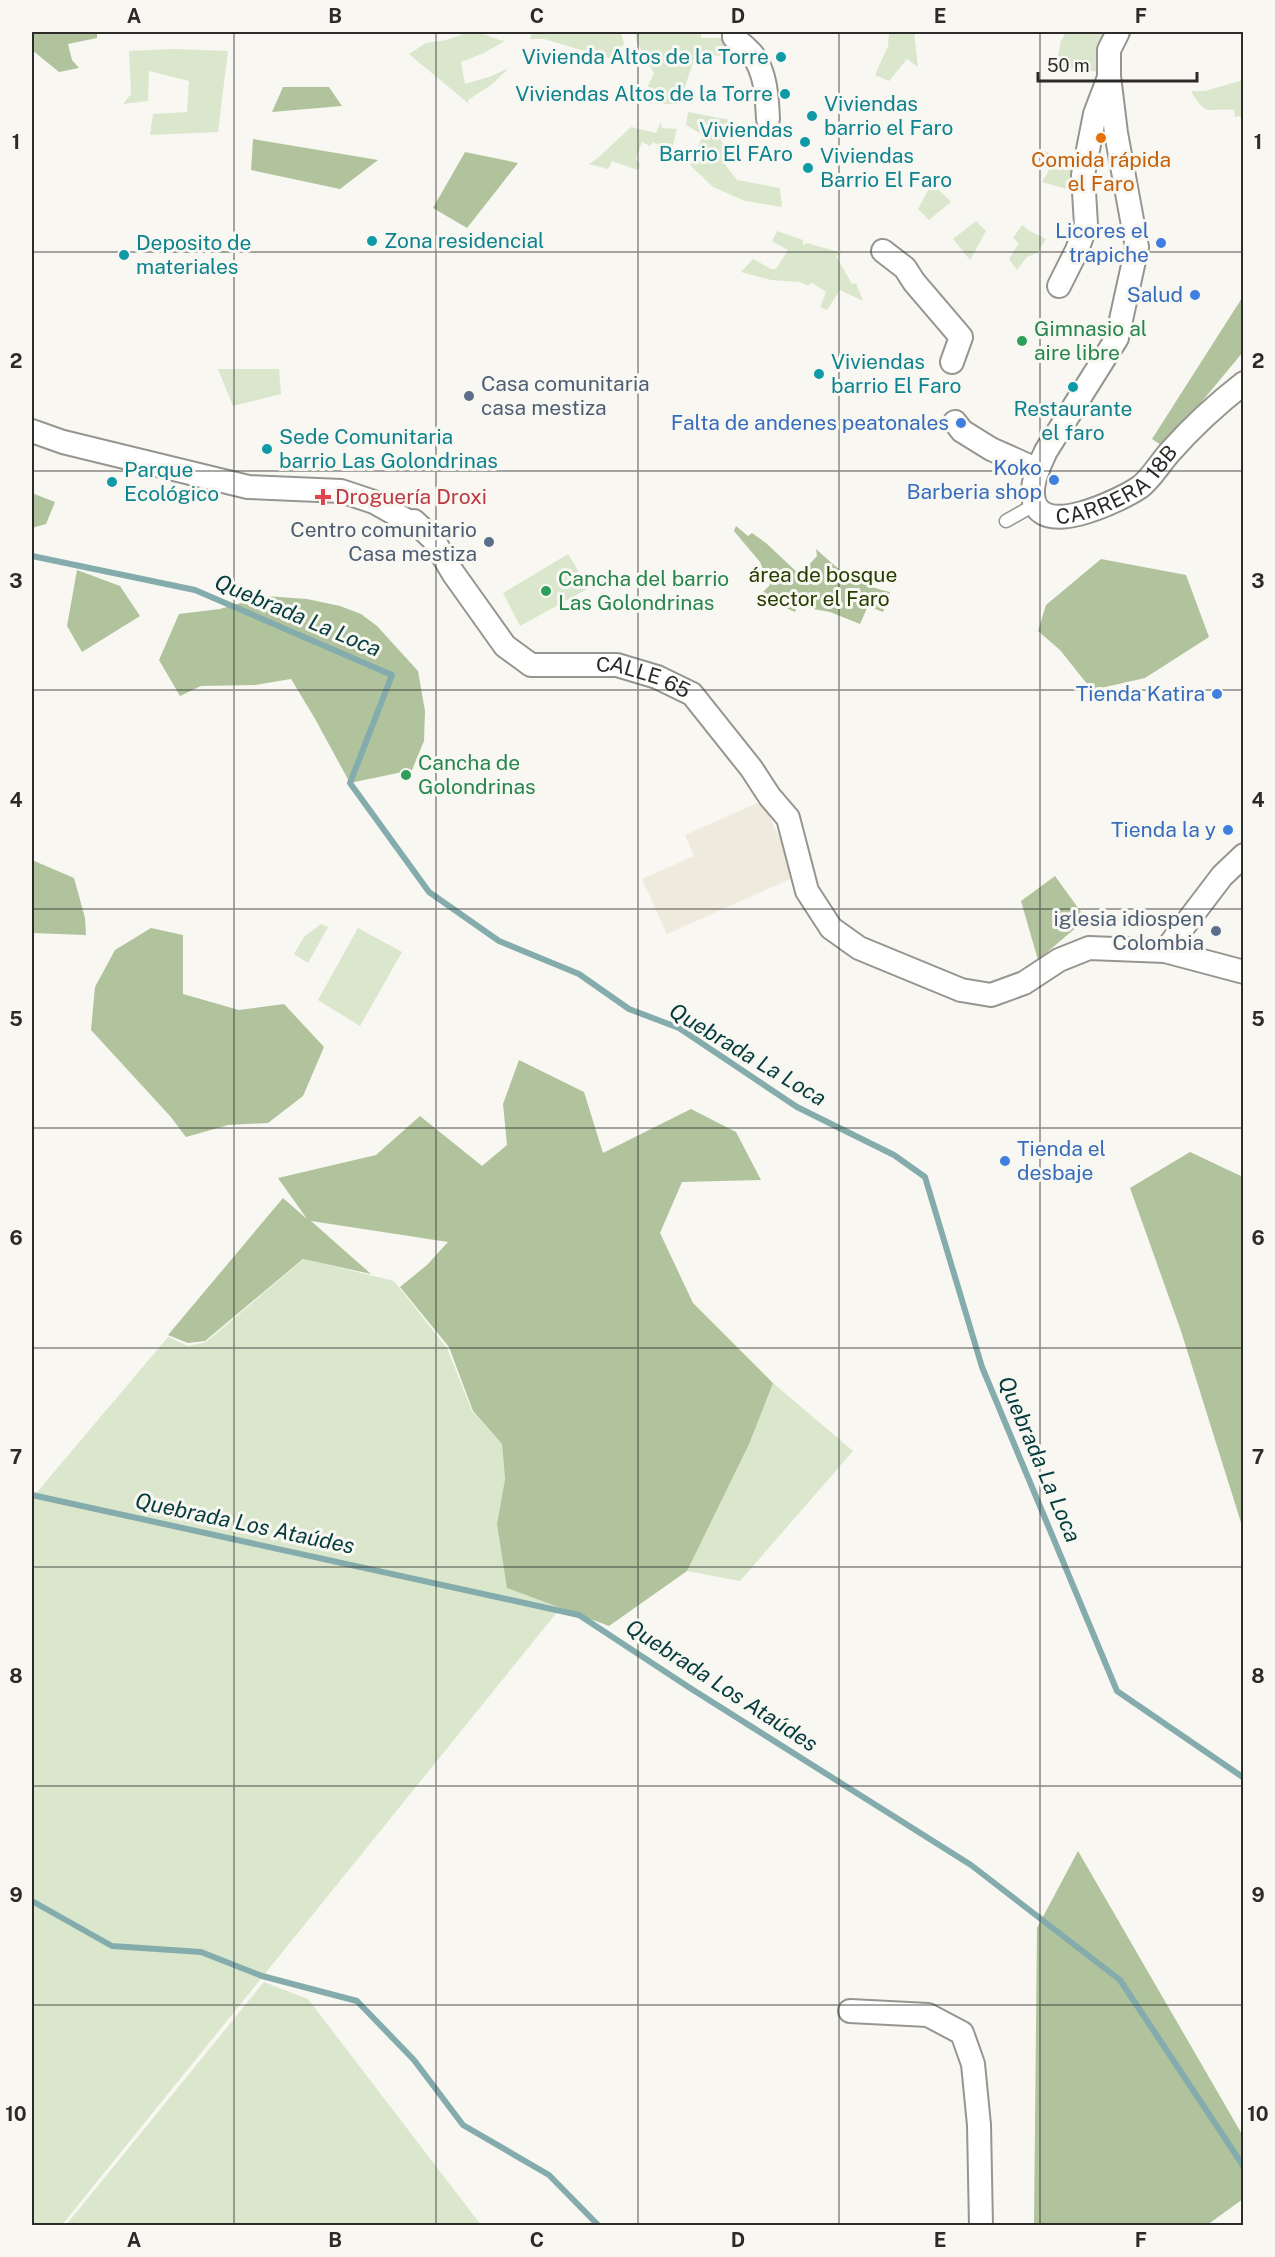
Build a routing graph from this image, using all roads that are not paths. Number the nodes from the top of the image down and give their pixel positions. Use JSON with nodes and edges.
{"nodes":[{"id":1,"x":734,"y":32,"type":"edge"},
{"id":2,"x":1118,"y":32,"type":"edge"},
{"id":3,"x":1109,"y":76,"type":"junction"},
{"id":4,"x":768,"y":119,"type":"dead end"},
{"id":5,"x":883,"y":251,"type":"dead end"},
{"id":6,"x":1059,"y":286,"type":"dead end"},
{"id":7,"x":952,"y":362,"type":"dead end"},
{"id":8,"x":1244,"y":383,"type":"edge"},
{"id":9,"x":955,"y":422,"type":"dead end"},
{"id":10,"x":32,"y":431,"type":"edge"},
{"id":11,"x":1038,"y":470,"type":"junction"},
{"id":12,"x":1036,"y":504,"type":"junction"},
{"id":13,"x":1006,"y":522,"type":"dead end"},
{"id":14,"x":1244,"y":855,"type":"edge"},
{"id":15,"x":1165,"y":951,"type":"junction"},
{"id":16,"x":1244,"y":972,"type":"edge"},
{"id":17,"x":850,"y":2011,"type":"dead end"},
{"id":18,"x":981,"y":2226,"type":"edge"}],
"edges":[{"from":1,"to":4,"type":"street"},
{"from":2,"to":3,"type":"street","name":"CARRERA 18B"},
{"from":3,"to":6,"type":"street"},
{"from":3,"to":11,"type":"street","name":"CARRERA 18B"},
{"from":5,"to":7,"type":"street"},
{"from":8,"to":12,"type":"street","name":"CARRERA 18B"},
{"from":9,"to":11,"type":"street"},
{"from":10,"to":15,"type":"street","name":"CALLE 65"},
{"from":11,"to":12,"type":"street","name":"CARRERA 18B"},
{"from":12,"to":13,"type":"lane"},
{"from":14,"to":15,"type":"street"},
{"from":15,"to":16,"type":"street","name":"CALLE 65"},
{"from":17,"to":18,"type":"street"}]}
